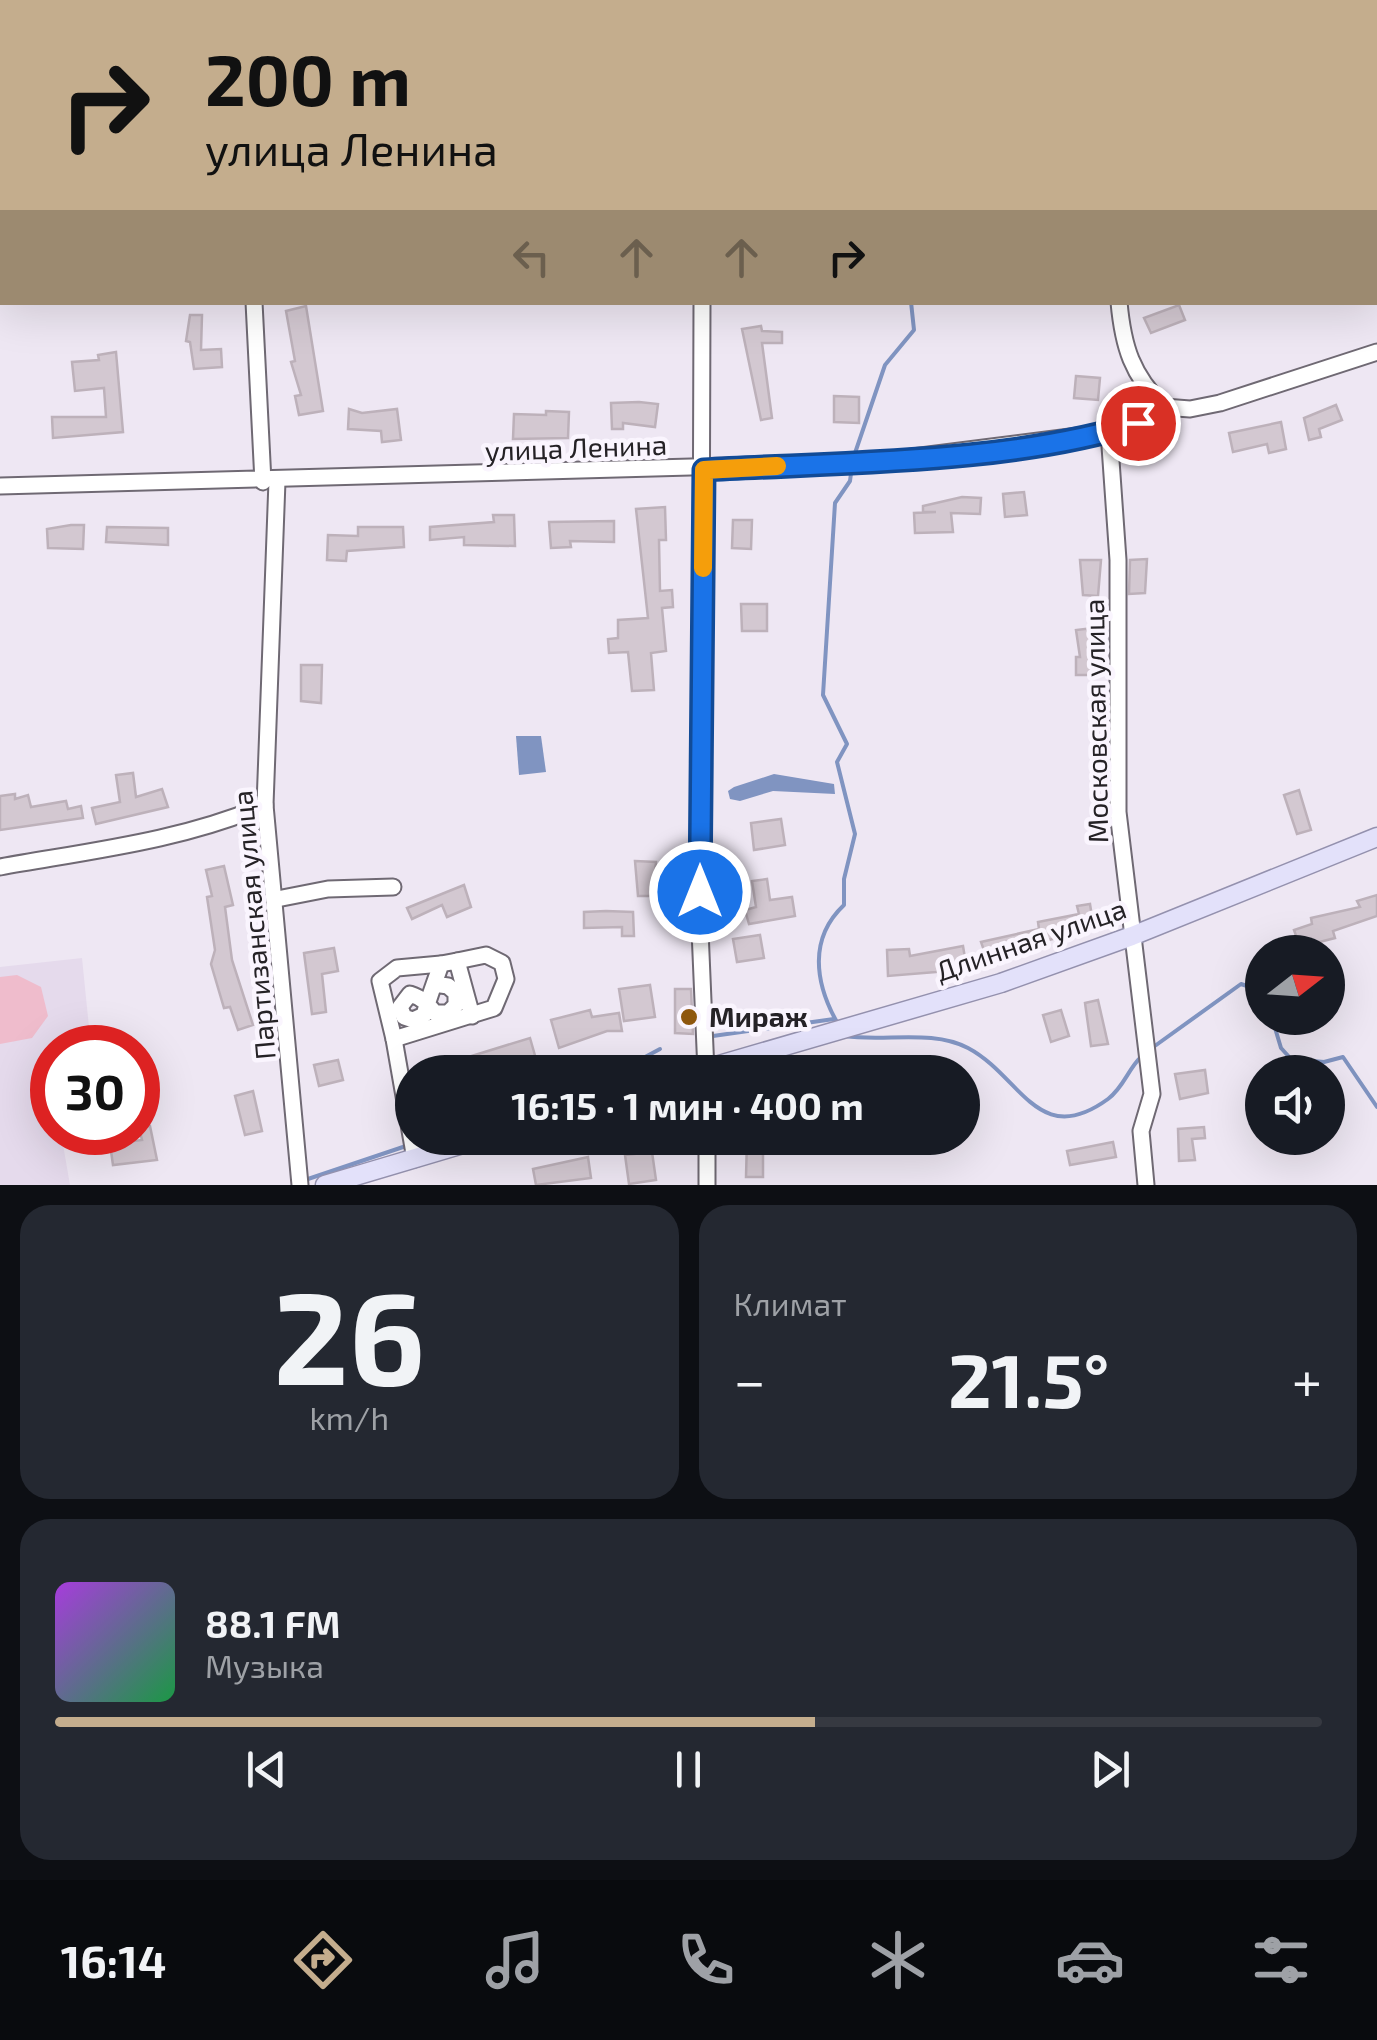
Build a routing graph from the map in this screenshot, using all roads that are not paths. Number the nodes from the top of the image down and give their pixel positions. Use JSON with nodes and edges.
{"nodes":[{"id":1,"x":254,"y":305,"type":"edge"},
{"id":2,"x":702,"y":305,"type":"edge"},
{"id":3,"x":1120,"y":305,"type":"edge"},
{"id":4,"x":1377,"y":352,"type":"edge"},
{"id":5,"x":1164,"y":407,"type":"junction"},
{"id":6,"x":1108,"y":432,"type":"junction"},
{"id":7,"x":704,"y":470,"type":"junction"},
{"id":8,"x":270,"y":482,"type":"junction"},
{"id":9,"x":0,"y":486,"type":"edge"},
{"id":10,"x":265,"y":806,"type":"junction"},
{"id":11,"x":1377,"y":837,"type":"edge"},
{"id":12,"x":0,"y":866,"type":"edge"},
{"id":13,"x":393,"y":887,"type":"dead end"},
{"id":14,"x":277,"y":899,"type":"junction"},
{"id":15,"x":1132,"y":936,"type":"junction"},
{"id":16,"x":449,"y":963,"type":"junction"},
{"id":17,"x":434,"y":984,"type":"junction"},
{"id":18,"x":472,"y":1016,"type":"junction"},
{"id":19,"x":394,"y":1039,"type":"junction"},
{"id":20,"x":702,"y":1055,"type":"edge"},
{"id":21,"x":754,"y":1055,"type":"edge"},
{"id":22,"x":425,"y":1155,"type":"edge"},
{"id":23,"x":707,"y":1155,"type":"edge"},
{"id":24,"x":415,"y":1158,"type":"junction"},
{"id":25,"x":300,"y":1185,"type":"edge"},
{"id":26,"x":325,"y":1185,"type":"edge"},
{"id":27,"x":707,"y":1185,"type":"edge"},
{"id":28,"x":1146,"y":1185,"type":"edge"}],
"edges":[{"from":1,"to":8,"type":"street","name":"Партизанская улица"},
{"from":2,"to":7,"type":"street"},
{"from":3,"to":5,"type":"street"},
{"from":4,"to":5,"type":"street","name":"улица Ленина"},
{"from":5,"to":6,"type":"street","name":"улица Ленина"},
{"from":6,"to":7,"type":"street","name":"улица Ленина"},
{"from":6,"to":15,"type":"street","name":"Московская улица"},
{"from":7,"to":8,"type":"street","name":"улица Ленина"},
{"from":7,"to":20,"type":"street"},
{"from":8,"to":9,"type":"street","name":"улица Ленина"},
{"from":8,"to":10,"type":"street","name":"Партизанская улица"},
{"from":10,"to":12,"type":"street"},
{"from":10,"to":14,"type":"street","name":"Партизанская улица"},
{"from":11,"to":15,"type":"main road","name":"Длинная улица"},
{"from":13,"to":14,"type":"street"},
{"from":14,"to":25,"type":"street","name":"Партизанская улица"},
{"from":15,"to":21,"type":"main road","name":"Длинная улица"},
{"from":15,"to":28,"type":"street","name":"Московская улица"},
{"from":16,"to":17,"type":"street"},
{"from":16,"to":18,"type":"street"},
{"from":16,"to":18,"type":"street"},
{"from":16,"to":19,"type":"street"},
{"from":17,"to":17,"type":"street"},
{"from":18,"to":19,"type":"street"},
{"from":19,"to":24,"type":"street"},
{"from":22,"to":24,"type":"main road"},
{"from":23,"to":27,"type":"street"},
{"from":24,"to":26,"type":"main road"}]}
